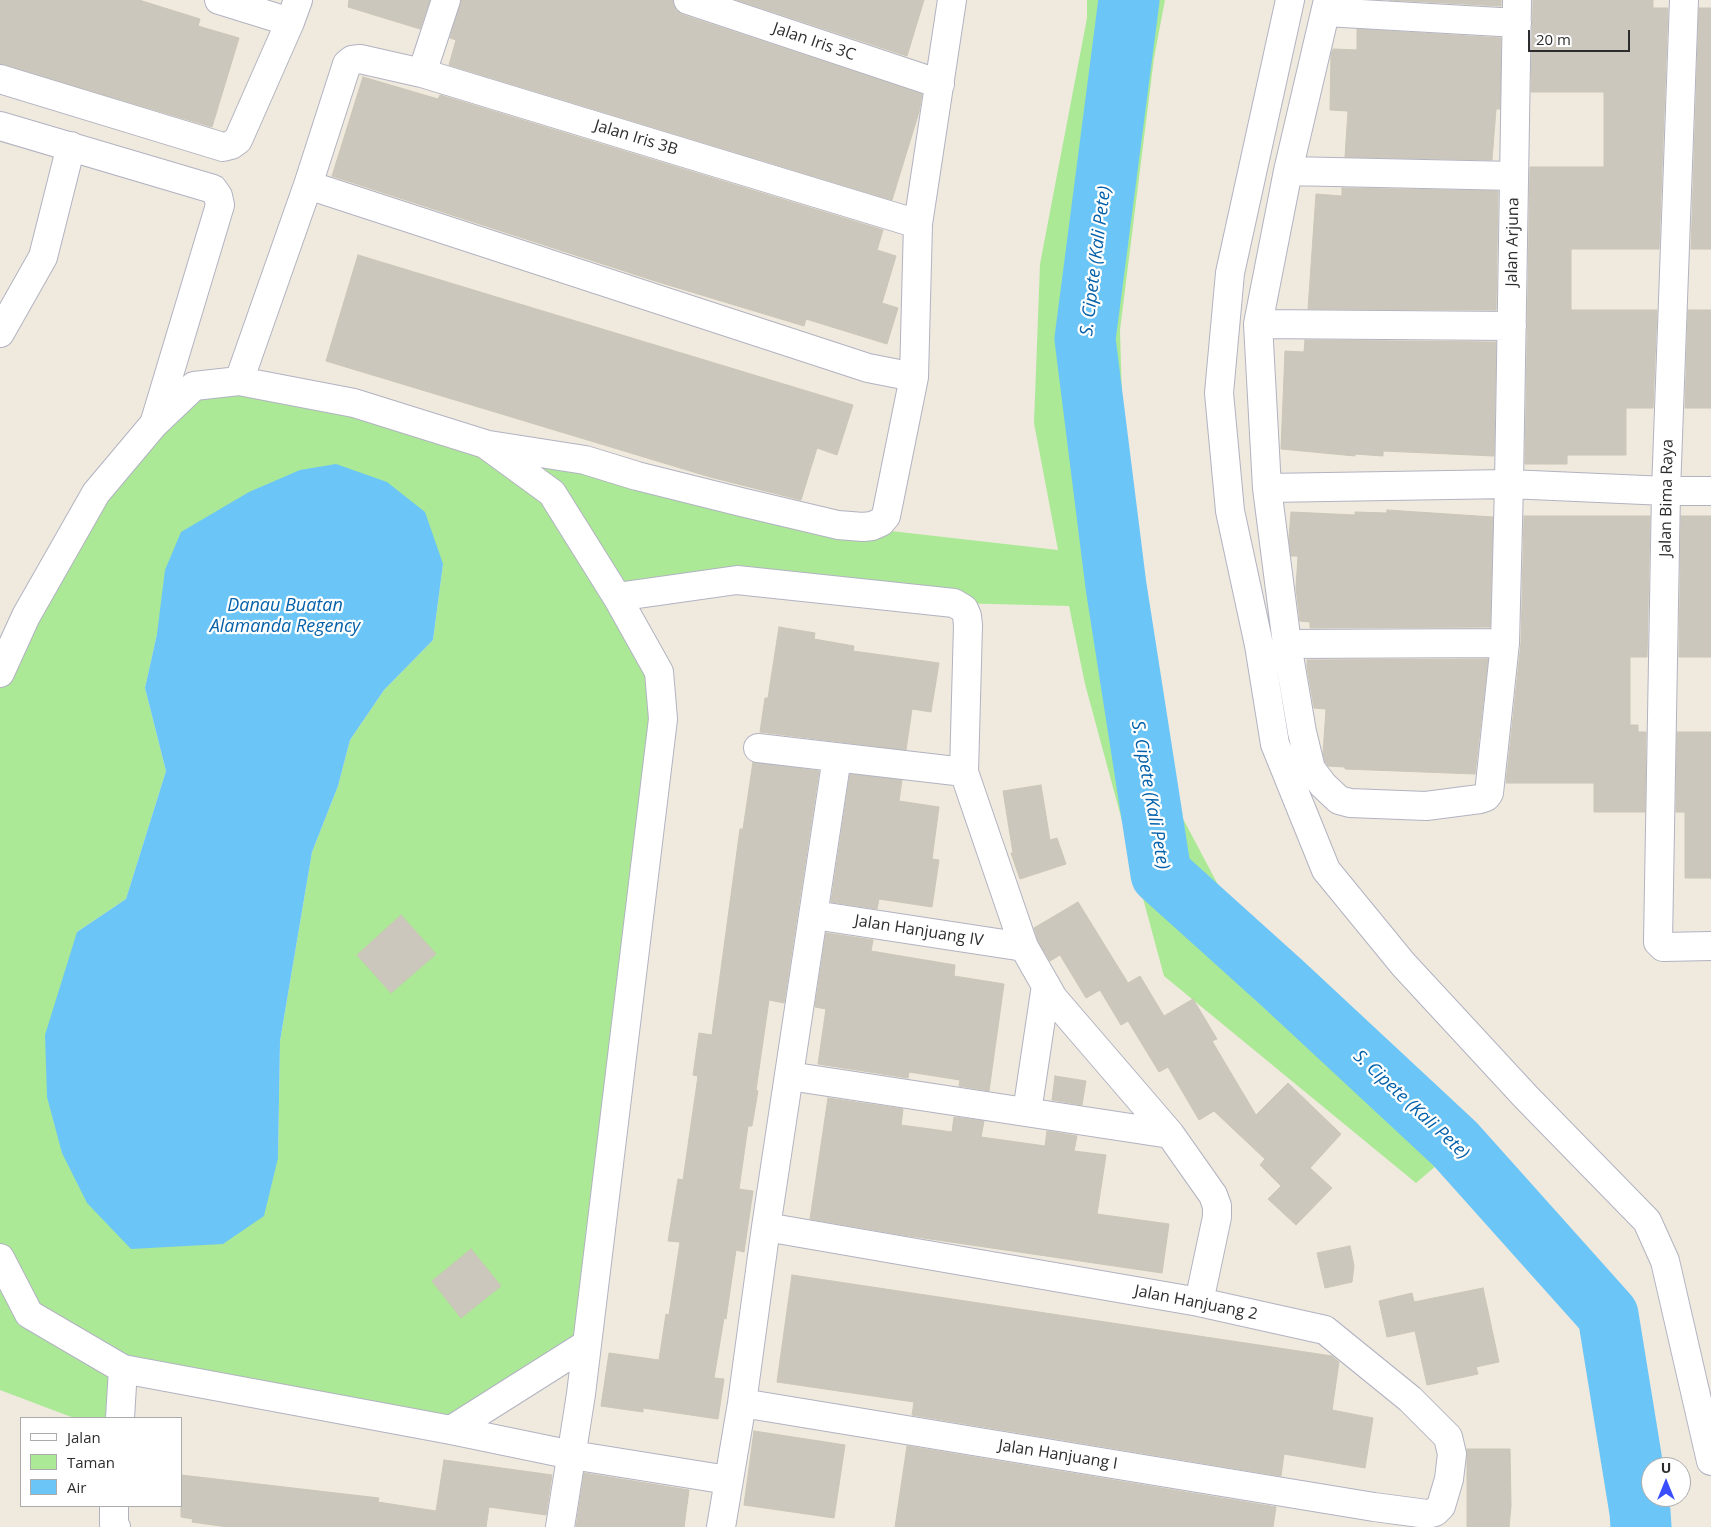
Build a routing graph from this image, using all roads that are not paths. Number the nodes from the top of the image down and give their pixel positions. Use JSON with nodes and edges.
{"nodes":[{"id":1,"x":219,"y":0,"type":"edge"},
{"id":2,"x":446,"y":0,"type":"edge"},
{"id":3,"x":688,"y":0,"type":"edge"},
{"id":4,"x":952,"y":0,"type":"edge"},
{"id":5,"x":1290,"y":0,"type":"edge"},
{"id":6,"x":1684,"y":0,"type":"edge"},
{"id":7,"x":1327,"y":6,"type":"edge"},
{"id":8,"x":294,"y":11,"type":"edge"},
{"id":9,"x":1517,"y":12,"type":"edge"},
{"id":10,"x":422,"y":73,"type":"junction"},
{"id":11,"x":0,"y":79,"type":"edge"},
{"id":12,"x":940,"y":84,"type":"junction"},
{"id":13,"x":0,"y":126,"type":"edge"},
{"id":14,"x":71,"y":146,"type":"junction"},
{"id":15,"x":1288,"y":171,"type":"junction"},
{"id":16,"x":1514,"y":176,"type":"junction"},
{"id":17,"x":308,"y":185,"type":"junction"},
{"id":18,"x":918,"y":224,"type":"junction"},
{"id":19,"x":1258,"y":324,"type":"junction"},
{"id":20,"x":1512,"y":326,"type":"junction"},
{"id":21,"x":0,"y":333,"type":"edge"},
{"id":22,"x":914,"y":377,"type":"junction"},
{"id":23,"x":239,"y":381,"type":"junction"},
{"id":24,"x":154,"y":424,"type":"junction"},
{"id":25,"x":485,"y":444,"type":"junction"},
{"id":26,"x":1509,"y":484,"type":"junction"},
{"id":27,"x":1267,"y":488,"type":"junction"},
{"id":28,"x":1666,"y":491,"type":"junction"},
{"id":29,"x":1711,"y":491,"type":"edge"},
{"id":30,"x":617,"y":597,"type":"junction"},
{"id":31,"x":1287,"y":644,"type":"junction"},
{"id":32,"x":1505,"y":644,"type":"junction"},
{"id":33,"x":0,"y":673,"type":"edge"},
{"id":34,"x":758,"y":748,"type":"dead end"},
{"id":35,"x":838,"y":757,"type":"junction"},
{"id":36,"x":964,"y":772,"type":"junction"},
{"id":37,"x":814,"y":915,"type":"junction"},
{"id":38,"x":1711,"y":946,"type":"edge"},
{"id":39,"x":1024,"y":947,"type":"junction"},
{"id":40,"x":1046,"y":985,"type":"junction"},
{"id":41,"x":789,"y":1076,"type":"junction"},
{"id":42,"x":1027,"y":1112,"type":"junction"},
{"id":43,"x":1170,"y":1134,"type":"junction"},
{"id":44,"x":766,"y":1227,"type":"junction"},
{"id":45,"x":0,"y":1258,"type":"edge"},
{"id":46,"x":1199,"y":1302,"type":"junction"},
{"id":47,"x":587,"y":1344,"type":"junction"},
{"id":48,"x":123,"y":1369,"type":"junction"},
{"id":49,"x":742,"y":1403,"type":"junction"},
{"id":50,"x":120,"y":1417,"type":"edge"},
{"id":51,"x":452,"y":1430,"type":"junction"},
{"id":52,"x":573,"y":1449,"type":"junction"},
{"id":53,"x":1711,"y":1461,"type":"edge"},
{"id":54,"x":730,"y":1474,"type":"junction"},
{"id":55,"x":114,"y":1507,"type":"edge"},
{"id":56,"x":1374,"y":1507,"type":"joint"},
{"id":57,"x":116,"y":1527,"type":"edge"},
{"id":58,"x":560,"y":1527,"type":"edge"},
{"id":59,"x":721,"y":1527,"type":"edge"}],
"edges":[{"from":1,"to":8,"type":"street"},
{"from":2,"to":10,"type":"street"},
{"from":3,"to":12,"type":"street","name":"Jalan Iris 3C"},
{"from":4,"to":12,"type":"street"},
{"from":5,"to":53,"type":"street"},
{"from":6,"to":28,"type":"street","name":"Jalan Bima Raya"},
{"from":7,"to":9,"type":"street"},
{"from":7,"to":15,"type":"street"},
{"from":8,"to":11,"type":"street"},
{"from":9,"to":16,"type":"street","name":"Jalan Arjuna"},
{"from":10,"to":17,"type":"street","name":"Jalan Iris 3B"},
{"from":10,"to":18,"type":"street","name":"Jalan Iris 3B"},
{"from":12,"to":18,"type":"street"},
{"from":13,"to":14,"type":"street"},
{"from":14,"to":21,"type":"street"},
{"from":14,"to":24,"type":"street"},
{"from":15,"to":16,"type":"street"},
{"from":15,"to":19,"type":"street"},
{"from":16,"to":20,"type":"street","name":"Jalan Arjuna"},
{"from":17,"to":22,"type":"street"},
{"from":17,"to":23,"type":"street"},
{"from":18,"to":22,"type":"street"},
{"from":19,"to":20,"type":"street"},
{"from":19,"to":27,"type":"street"},
{"from":20,"to":26,"type":"street","name":"Jalan Arjuna"},
{"from":22,"to":25,"type":"street"},
{"from":23,"to":24,"type":"street"},
{"from":23,"to":25,"type":"street"},
{"from":24,"to":33,"type":"street"},
{"from":25,"to":30,"type":"street"},
{"from":26,"to":27,"type":"street"},
{"from":26,"to":28,"type":"street"},
{"from":26,"to":32,"type":"street","name":"Jalan Arjuna"},
{"from":27,"to":31,"type":"street"},
{"from":28,"to":29,"type":"street"},
{"from":28,"to":38,"type":"street","name":"Jalan Bima Raya"},
{"from":30,"to":36,"type":"street"},
{"from":30,"to":47,"type":"street"},
{"from":31,"to":32,"type":"street"},
{"from":31,"to":32,"type":"street","name":"Jalan Arjuna"},
{"from":34,"to":35,"type":"street"},
{"from":35,"to":36,"type":"street"},
{"from":35,"to":37,"type":"street"},
{"from":36,"to":39,"type":"street"},
{"from":37,"to":39,"type":"street","name":"Jalan Hanjuang IV"},
{"from":37,"to":41,"type":"street"},
{"from":39,"to":40,"type":"street"},
{"from":40,"to":42,"type":"street"},
{"from":40,"to":43,"type":"street"},
{"from":41,"to":42,"type":"street"},
{"from":41,"to":44,"type":"street"},
{"from":42,"to":43,"type":"street"},
{"from":43,"to":46,"type":"street"},
{"from":44,"to":46,"type":"street","name":"Jalan Hanjuang 2"},
{"from":44,"to":49,"type":"street"},
{"from":45,"to":48,"type":"street"},
{"from":46,"to":56,"type":"street","name":"Jalan Hanjuang 2"},
{"from":47,"to":51,"type":"street"},
{"from":47,"to":52,"type":"street"},
{"from":48,"to":50,"type":"street"},
{"from":48,"to":51,"type":"street"},
{"from":49,"to":54,"type":"street"},
{"from":49,"to":56,"type":"street","name":"Jalan Hanjuang I"},
{"from":51,"to":52,"type":"street"},
{"from":52,"to":54,"type":"street"},
{"from":52,"to":58,"type":"street"},
{"from":54,"to":59,"type":"street"},
{"from":55,"to":57,"type":"street"}]}
